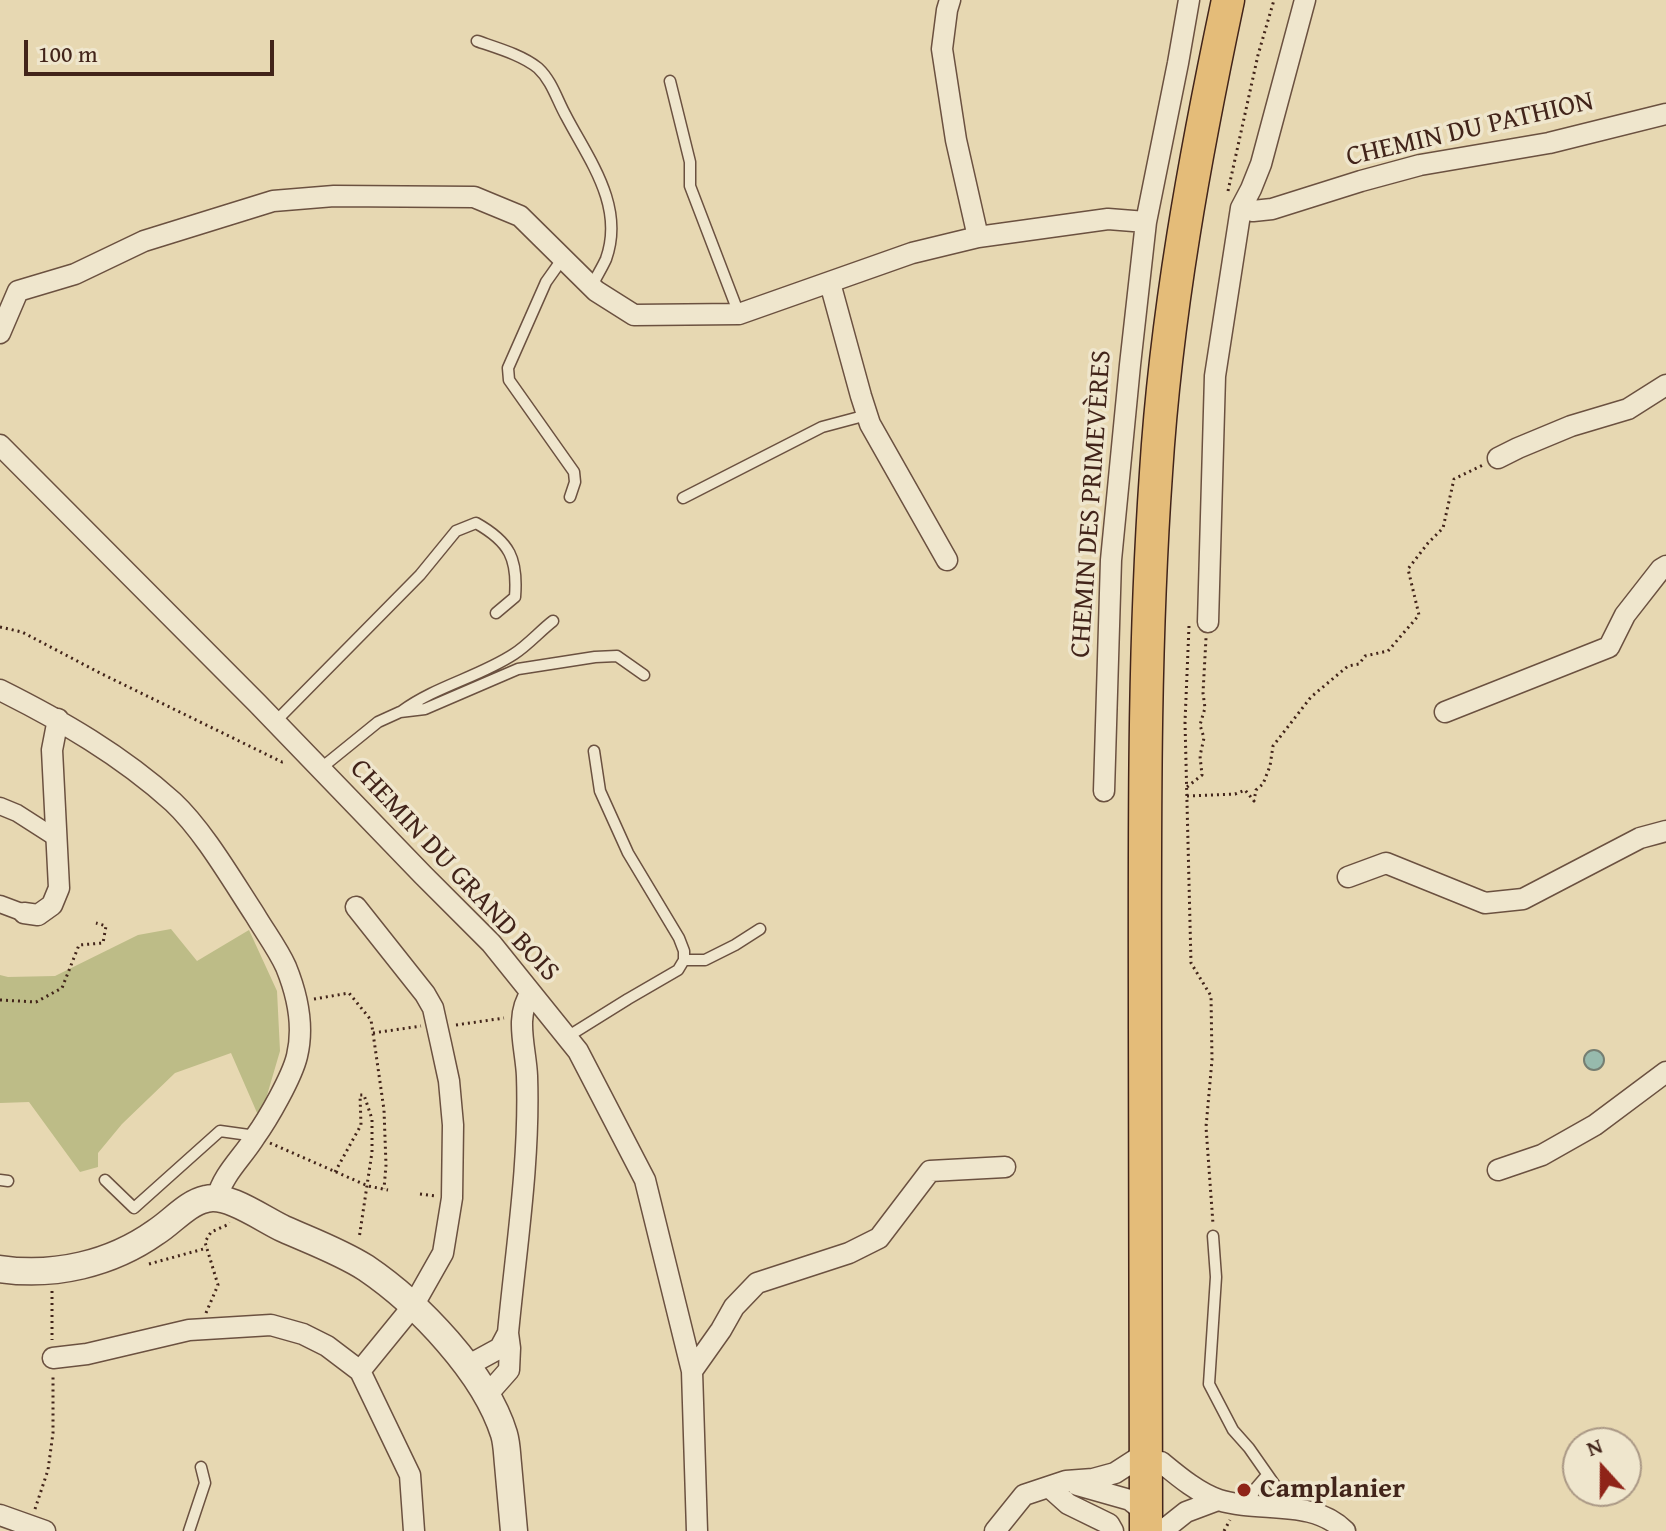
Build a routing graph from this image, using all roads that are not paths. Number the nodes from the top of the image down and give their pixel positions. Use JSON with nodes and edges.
{"nodes":[{"id":1,"x":950,"y":0,"type":"edge"},
{"id":2,"x":1189,"y":0,"type":"edge"},
{"id":3,"x":1228,"y":0,"type":"edge"},
{"id":4,"x":1247,"y":0,"type":"edge"},
{"id":5,"x":1305,"y":0,"type":"edge"},
{"id":6,"x":477,"y":41,"type":"dead end"},
{"id":7,"x":670,"y":81,"type":"dead end"},
{"id":8,"x":1666,"y":114,"type":"edge"},
{"id":9,"x":1234,"y":205,"type":"junction"},
{"id":10,"x":1146,"y":222,"type":"junction"},
{"id":11,"x":978,"y":237,"type":"junction"},
{"id":12,"x":563,"y":258,"type":"junction"},
{"id":13,"x":830,"y":283,"type":"junction"},
{"id":14,"x":592,"y":286,"type":"junction"},
{"id":15,"x":9,"y":290,"type":"edge"},
{"id":16,"x":739,"y":314,"type":"junction"},
{"id":17,"x":0,"y":333,"type":"edge"},
{"id":18,"x":1666,"y":385,"type":"edge"},
{"id":19,"x":867,"y":415,"type":"junction"},
{"id":20,"x":0,"y":445,"type":"edge"},
{"id":21,"x":1498,"y":458,"type":"road end"},
{"id":22,"x":570,"y":497,"type":"dead end"},
{"id":23,"x":683,"y":498,"type":"dead end"},
{"id":24,"x":947,"y":560,"type":"dead end"},
{"id":25,"x":1666,"y":566,"type":"edge"},
{"id":26,"x":496,"y":613,"type":"dead end"},
{"id":27,"x":1199,"y":618,"type":"road end"},
{"id":28,"x":553,"y":621,"type":"dead end"},
{"id":29,"x":644,"y":675,"type":"dead end"},
{"id":30,"x":0,"y":690,"type":"edge"},
{"id":31,"x":400,"y":712,"type":"junction"},
{"id":32,"x":1445,"y":712,"type":"dead end"},
{"id":33,"x":58,"y":719,"type":"junction"},
{"id":34,"x":275,"y":722,"type":"junction"},
{"id":35,"x":594,"y":751,"type":"dead end"},
{"id":36,"x":315,"y":763,"type":"junction"},
{"id":37,"x":1104,"y":791,"type":"dead end"},
{"id":38,"x":0,"y":806,"type":"edge"},
{"id":39,"x":1666,"y":831,"type":"edge"},
{"id":40,"x":56,"y":838,"type":"junction"},
{"id":41,"x":1348,"y":877,"type":"dead end"},
{"id":42,"x":0,"y":904,"type":"edge"},
{"id":43,"x":356,"y":907,"type":"dead end"},
{"id":44,"x":24,"y":913,"type":"joint"},
{"id":45,"x":760,"y":929,"type":"dead end"},
{"id":46,"x":684,"y":960,"type":"junction"},
{"id":47,"x":531,"y":993,"type":"junction"},
{"id":48,"x":567,"y":1037,"type":"junction"},
{"id":49,"x":1666,"y":1072,"type":"edge"},
{"id":50,"x":256,"y":1136,"type":"junction"},
{"id":51,"x":1005,"y":1167,"type":"dead end"},
{"id":52,"x":1498,"y":1170,"type":"dead end"},
{"id":53,"x":105,"y":1180,"type":"dead end"},
{"id":54,"x":217,"y":1198,"type":"junction"},
{"id":55,"x":1213,"y":1236,"type":"road end"},
{"id":56,"x":0,"y":1269,"type":"edge"},
{"id":57,"x":413,"y":1306,"type":"junction"},
{"id":58,"x":508,"y":1333,"type":"junction"},
{"id":59,"x":467,"y":1366,"type":"junction"},
{"id":60,"x":53,"y":1367,"type":"road end"},
{"id":61,"x":360,"y":1371,"type":"junction"},
{"id":62,"x":692,"y":1371,"type":"junction"},
{"id":63,"x":486,"y":1396,"type":"junction"},
{"id":64,"x":1154,"y":1458,"type":"junction"},
{"id":65,"x":201,"y":1467,"type":"dead end"},
{"id":66,"x":1267,"y":1475,"type":"junction"},
{"id":67,"x":1057,"y":1484,"type":"junction"},
{"id":68,"x":1218,"y":1500,"type":"junction"},
{"id":69,"x":1249,"y":1505,"type":"junction"},
{"id":70,"x":1291,"y":1509,"type":"junction"},
{"id":71,"x":0,"y":1515,"type":"edge"},
{"id":72,"x":1152,"y":1525,"type":"edge"},
{"id":73,"x":37,"y":1528,"type":"edge"},
{"id":74,"x":189,"y":1531,"type":"edge"},
{"id":75,"x":414,"y":1531,"type":"edge"},
{"id":76,"x":514,"y":1531,"type":"edge"},
{"id":77,"x":697,"y":1531,"type":"edge"},
{"id":78,"x":995,"y":1531,"type":"edge"},
{"id":79,"x":1113,"y":1531,"type":"edge"},
{"id":80,"x":1345,"y":1531,"type":"edge"}],
"edges":[{"from":1,"to":11,"type":"street"},
{"from":2,"to":10,"type":"street","name":"CHEMIN DES PRIMEVÈRES"},
{"from":3,"to":64,"type":"main road"},
{"from":4,"to":64,"type":"main road"},
{"from":5,"to":9,"type":"street"},
{"from":6,"to":14,"type":"lane"},
{"from":7,"to":16,"type":"lane"},
{"from":8,"to":9,"type":"street","name":"CHEMIN DU PATHION"},
{"from":9,"to":27,"type":"street"},
{"from":10,"to":11,"type":"street"},
{"from":10,"to":37,"type":"street","name":"CHEMIN DES PRIMEVÈRES"},
{"from":11,"to":13,"type":"street"},
{"from":12,"to":14,"type":"street"},
{"from":12,"to":15,"type":"street"},
{"from":12,"to":22,"type":"lane"},
{"from":13,"to":16,"type":"street"},
{"from":13,"to":19,"type":"street"},
{"from":14,"to":16,"type":"street"},
{"from":15,"to":17,"type":"street"},
{"from":18,"to":21,"type":"street"},
{"from":19,"to":23,"type":"lane"},
{"from":19,"to":24,"type":"street"},
{"from":20,"to":34,"type":"street","name":"CHEMIN DU GRAND BOIS"},
{"from":25,"to":32,"type":"street"},
{"from":26,"to":34,"type":"lane"},
{"from":28,"to":31,"type":"lane"},
{"from":29,"to":31,"type":"lane"},
{"from":30,"to":33,"type":"street"},
{"from":31,"to":36,"type":"lane"},
{"from":33,"to":40,"type":"street"},
{"from":33,"to":50,"type":"street"},
{"from":34,"to":36,"type":"street","name":"CHEMIN DU GRAND BOIS"},
{"from":35,"to":46,"type":"lane"},
{"from":36,"to":47,"type":"street","name":"CHEMIN DU GRAND BOIS"},
{"from":38,"to":40,"type":"street"},
{"from":39,"to":41,"type":"street"},
{"from":40,"to":44,"type":"street"},
{"from":42,"to":44,"type":"street"},
{"from":43,"to":57,"type":"street"},
{"from":45,"to":46,"type":"lane"},
{"from":46,"to":48,"type":"lane"},
{"from":47,"to":48,"type":"street","name":"CHEMIN DU GRAND BOIS"},
{"from":47,"to":58,"type":"street"},
{"from":48,"to":62,"type":"street","name":"CHEMIN DU GRAND BOIS"},
{"from":49,"to":52,"type":"street"},
{"from":50,"to":53,"type":"lane"},
{"from":50,"to":54,"type":"street"},
{"from":51,"to":62,"type":"street"},
{"from":54,"to":56,"type":"street"},
{"from":54,"to":57,"type":"street"},
{"from":55,"to":66,"type":"lane"},
{"from":57,"to":59,"type":"street"},
{"from":57,"to":61,"type":"street"},
{"from":58,"to":59,"type":"street"},
{"from":58,"to":63,"type":"street"},
{"from":59,"to":63,"type":"street"},
{"from":60,"to":61,"type":"street"},
{"from":61,"to":75,"type":"street"},
{"from":62,"to":77,"type":"street","name":"CHEMIN DU GRAND BOIS"},
{"from":63,"to":76,"type":"street"},
{"from":64,"to":67,"type":"street"},
{"from":64,"to":68,"type":"street"},
{"from":64,"to":72,"type":"main road"},
{"from":65,"to":74,"type":"lane"},
{"from":66,"to":69,"type":"lane"},
{"from":66,"to":70,"type":"lane"},
{"from":67,"to":72,"type":"street"},
{"from":67,"to":78,"type":"street"},
{"from":67,"to":79,"type":"street"},
{"from":68,"to":69,"type":"street"},
{"from":68,"to":72,"type":"street"},
{"from":69,"to":70,"type":"street"},
{"from":70,"to":80,"type":"street"},
{"from":71,"to":73,"type":"street"}]}
